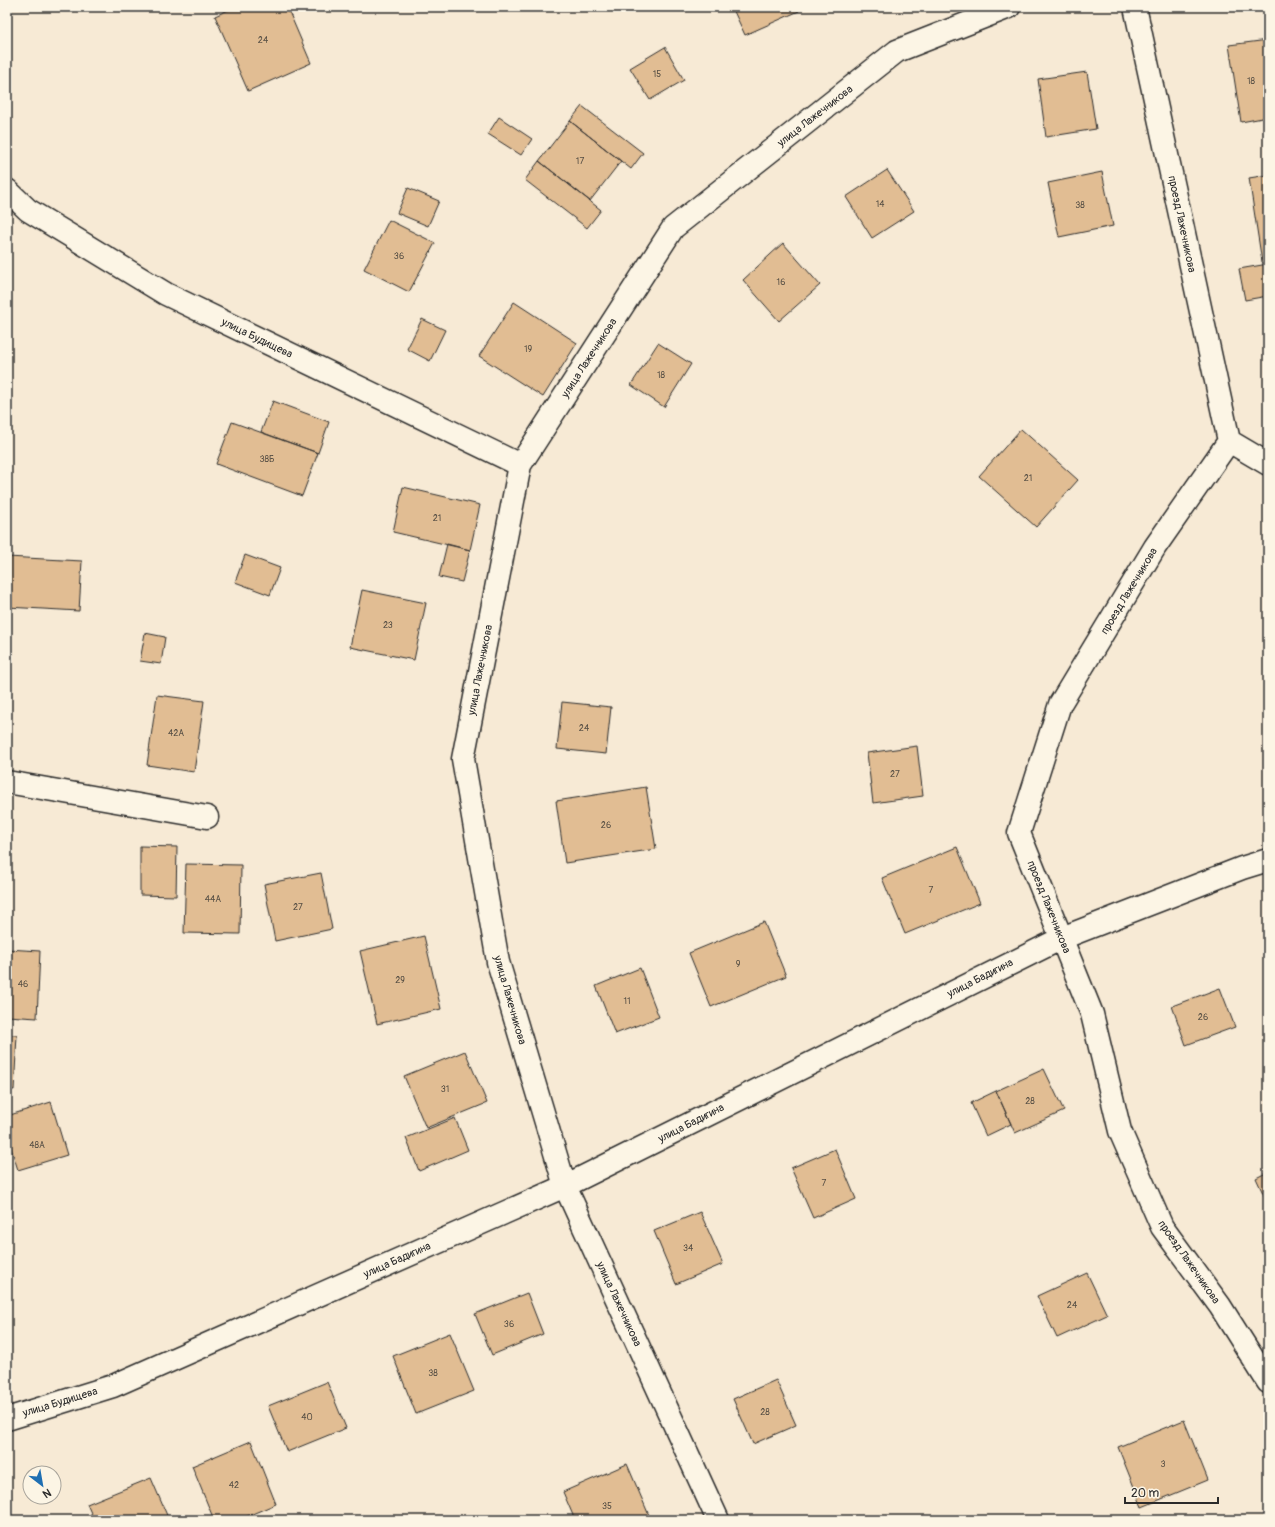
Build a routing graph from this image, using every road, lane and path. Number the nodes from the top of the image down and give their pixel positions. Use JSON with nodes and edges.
{"nodes":[{"id":1,"x":1010,"y":7,"type":"edge"},
{"id":2,"x":1135,"y":7,"type":"edge"},
{"id":3,"x":7,"y":190,"type":"edge"},
{"id":4,"x":1229,"y":441,"type":"junction"},
{"id":5,"x":1268,"y":464,"type":"edge"},
{"id":6,"x":520,"y":465,"type":"junction"},
{"id":7,"x":7,"y":782,"type":"edge"},
{"id":8,"x":207,"y":817,"type":"dead end"},
{"id":9,"x":1268,"y":860,"type":"edge"},
{"id":10,"x":1062,"y":938,"type":"junction"},
{"id":11,"x":565,"y":1186,"type":"junction"},
{"id":12,"x":1268,"y":1382,"type":"edge"},
{"id":13,"x":112,"y":1386,"type":"joint"},
{"id":14,"x":7,"y":1419,"type":"edge"},
{"id":15,"x":718,"y":1520,"type":"edge"}],
"edges":[{"from":1,"to":6,"type":"street","name":"улица Лажечникова"},
{"from":2,"to":4,"type":"street","name":"проезд Лажечникова"},
{"from":3,"to":6,"type":"street","name":"улица Будищева"},
{"from":4,"to":5,"type":"street"},
{"from":4,"to":10,"type":"street","name":"проезд Лажечникова"},
{"from":6,"to":11,"type":"street","name":"улица Лажечникова"},
{"from":7,"to":8,"type":"street"},
{"from":9,"to":10,"type":"street","name":"улица Бадигина"},
{"from":10,"to":11,"type":"street","name":"улица Бадигина"},
{"from":10,"to":12,"type":"street","name":"проезд Лажечникова"},
{"from":11,"to":13,"type":"street","name":"улица Бадигина"},
{"from":11,"to":15,"type":"street","name":"улица Лажечникова"},
{"from":13,"to":14,"type":"street","name":"улица Будищева"}]}
